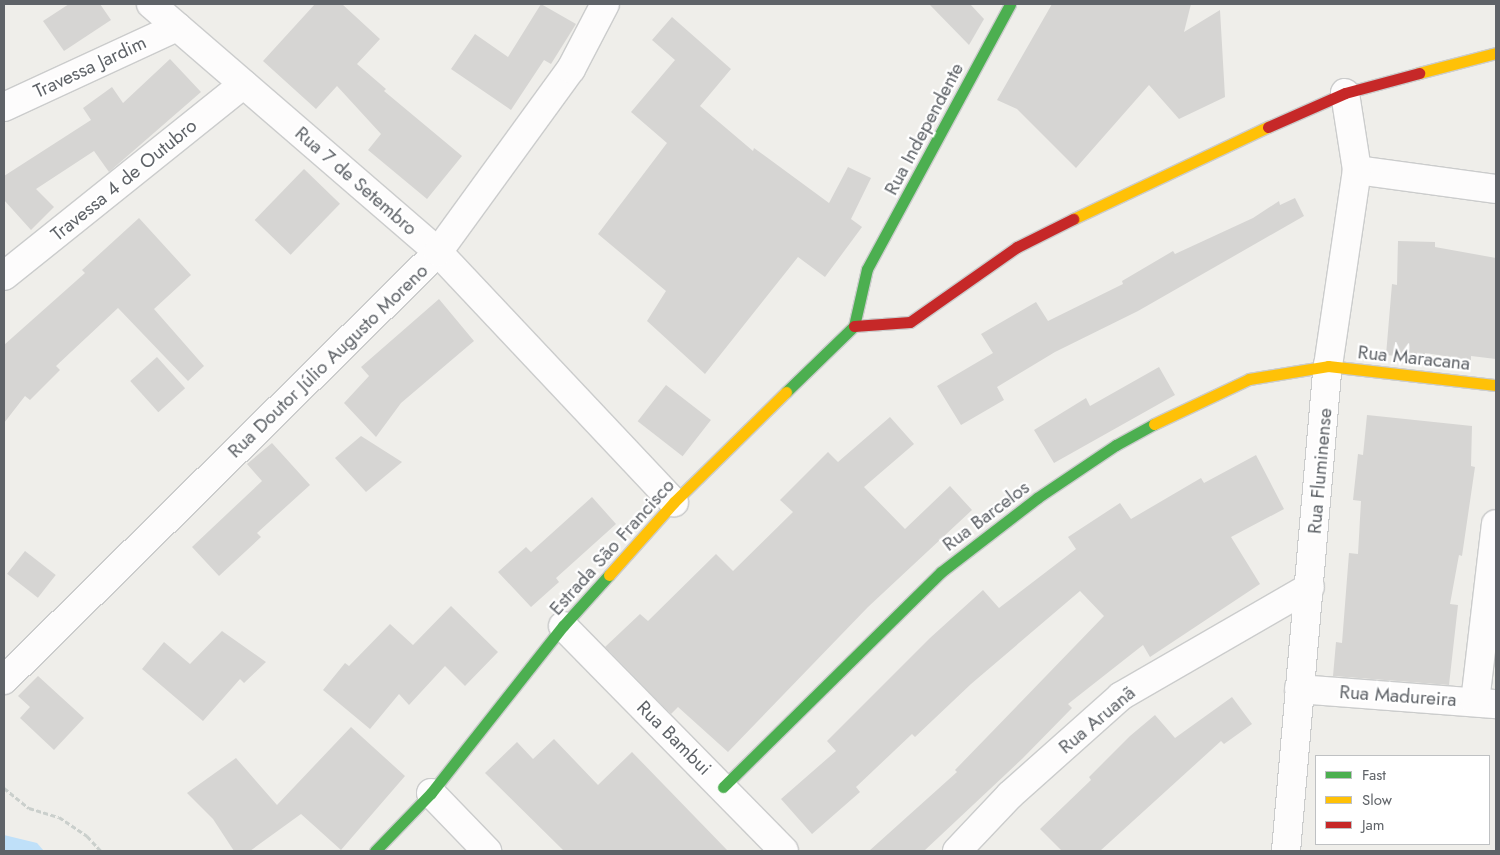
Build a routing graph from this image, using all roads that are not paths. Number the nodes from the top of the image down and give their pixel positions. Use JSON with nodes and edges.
{"nodes":[{"id":1,"x":151,"y":4,"type":"edge"},
{"id":2,"x":605,"y":4,"type":"edge"},
{"id":3,"x":1010,"y":4,"type":"edge"},
{"id":4,"x":177,"y":27,"type":"junction"},
{"id":5,"x":1496,"y":53,"type":"edge"},
{"id":6,"x":244,"y":84,"type":"junction"},
{"id":7,"x":1345,"y":93,"type":"junction"},
{"id":8,"x":4,"y":107,"type":"edge"},
{"id":9,"x":1357,"y":170,"type":"junction"},
{"id":10,"x":1496,"y":189,"type":"edge"},
{"id":11,"x":438,"y":252,"type":"junction"},
{"id":12,"x":4,"y":276,"type":"edge"},
{"id":13,"x":854,"y":326,"type":"junction"},
{"id":14,"x":1328,"y":366,"type":"junction"},
{"id":15,"x":1496,"y":385,"type":"edge"},
{"id":16,"x":674,"y":502,"type":"junction"},
{"id":17,"x":1496,"y":524,"type":"edge"},
{"id":18,"x":1310,"y":587,"type":"junction"},
{"id":19,"x":563,"y":626,"type":"junction"},
{"id":20,"x":4,"y":680,"type":"edge"},
{"id":21,"x":1299,"y":689,"type":"junction"},
{"id":22,"x":1486,"y":703,"type":"edge"},
{"id":23,"x":723,"y":787,"type":"junction"},
{"id":24,"x":431,"y":793,"type":"junction"},
{"id":25,"x":376,"y":851,"type":"edge"},
{"id":26,"x":487,"y":851,"type":"edge"},
{"id":27,"x":784,"y":851,"type":"edge"},
{"id":28,"x":957,"y":851,"type":"edge"},
{"id":29,"x":1286,"y":851,"type":"edge"}],
"edges":[{"from":1,"to":4,"type":"street","name":"Rua 7 de Setembro"},
{"from":2,"to":11,"type":"street","name":"Rua Doutor Júlio Augusto Moreno"},
{"from":3,"to":13,"type":"street","name":"Rua Independente"},
{"from":4,"to":6,"type":"street","name":"Rua 7 de Setembro"},
{"from":4,"to":8,"type":"street","name":"Travessa Jardim"},
{"from":5,"to":7,"type":"street"},
{"from":6,"to":11,"type":"street","name":"Rua 7 de Setembro"},
{"from":6,"to":12,"type":"street","name":"Travessa 4 de Outubro"},
{"from":7,"to":9,"type":"street","name":"Rua Fluminense"},
{"from":7,"to":13,"type":"street"},
{"from":9,"to":10,"type":"street"},
{"from":9,"to":14,"type":"street","name":"Rua Fluminense"},
{"from":11,"to":16,"type":"street","name":"Rua 7 de Setembro"},
{"from":11,"to":20,"type":"street","name":"Rua Doutor Júlio Augusto Moreno"},
{"from":13,"to":16,"type":"street","name":"Estrada São Francisco"},
{"from":14,"to":15,"type":"street","name":"Rua Maracana"},
{"from":14,"to":18,"type":"street","name":"Rua Fluminense"},
{"from":14,"to":23,"type":"street","name":"Rua Barcelos"},
{"from":16,"to":19,"type":"street","name":"Estrada São Francisco"},
{"from":17,"to":22,"type":"street"},
{"from":18,"to":21,"type":"street","name":"Rua Fluminense"},
{"from":18,"to":28,"type":"street","name":"Rua Aruanã"},
{"from":19,"to":23,"type":"street","name":"Rua Bambui"},
{"from":19,"to":24,"type":"street","name":"Estrada São Francisco"},
{"from":21,"to":22,"type":"street","name":"Rua Madureira"},
{"from":21,"to":29,"type":"street","name":"Rua Fluminense"},
{"from":23,"to":27,"type":"street","name":"Rua Bambui"},
{"from":24,"to":25,"type":"street","name":"Estrada São Francisco"},
{"from":24,"to":26,"type":"street"}]}
